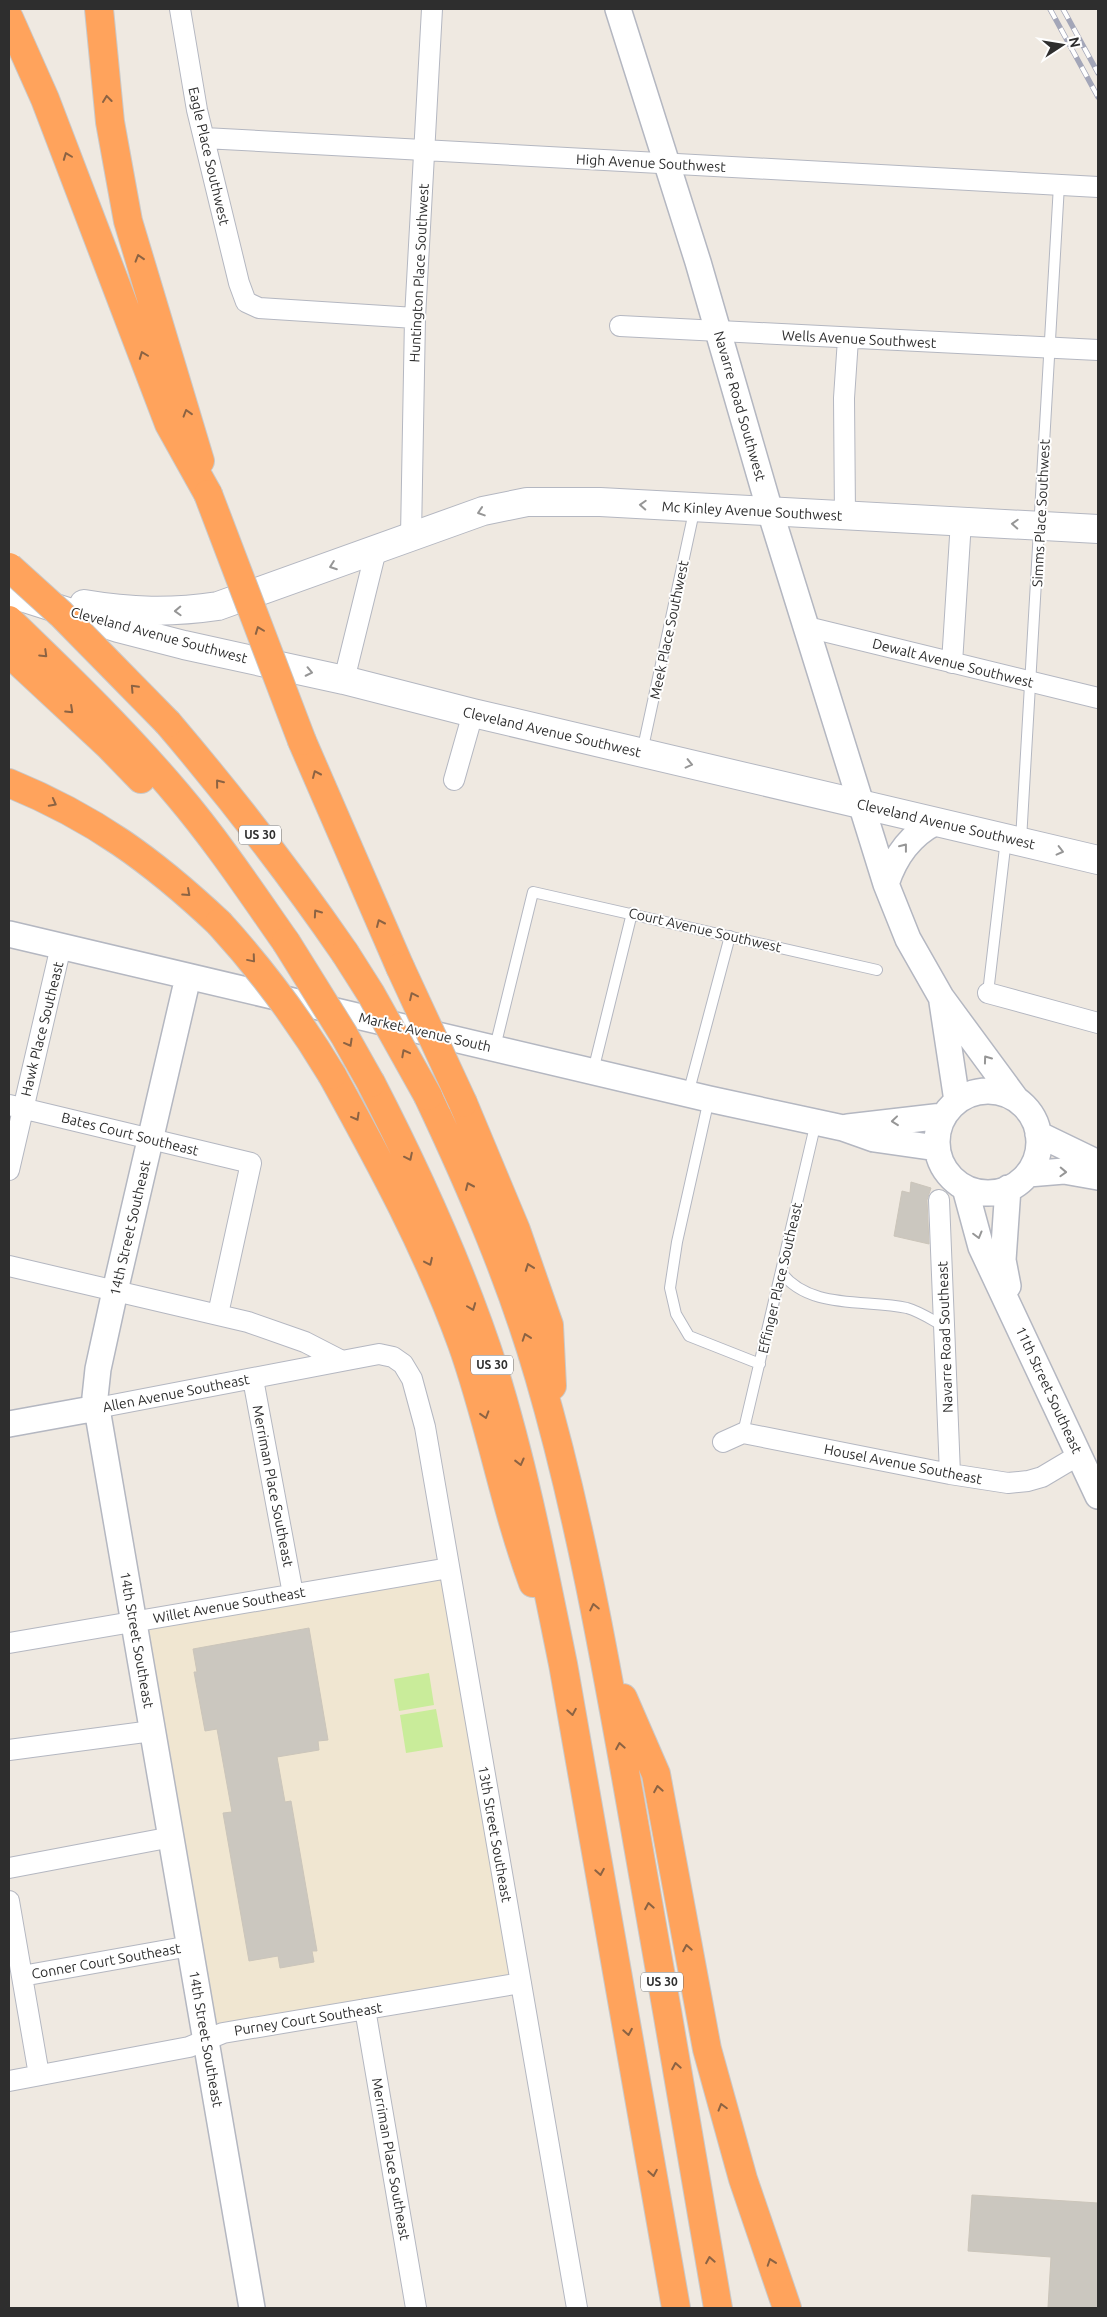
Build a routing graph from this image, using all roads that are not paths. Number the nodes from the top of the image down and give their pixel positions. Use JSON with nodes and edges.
{"nodes":[{"id":1,"x":99,"y":9,"type":"edge"},
{"id":2,"x":180,"y":9,"type":"edge"},
{"id":3,"x":432,"y":9,"type":"edge"},
{"id":4,"x":618,"y":9,"type":"edge"},
{"id":5,"x":9,"y":18,"type":"edge"},
{"id":6,"x":204,"y":138,"type":"junction"},
{"id":7,"x":426,"y":151,"type":"junction"},
{"id":8,"x":667,"y":163,"type":"junction"},
{"id":9,"x":1059,"y":185,"type":"junction"},
{"id":10,"x":1098,"y":187,"type":"edge"},
{"id":11,"x":416,"y":318,"type":"junction"},
{"id":12,"x":620,"y":326,"type":"dead end"},
{"id":13,"x":718,"y":331,"type":"junction"},
{"id":14,"x":848,"y":339,"type":"junction"},
{"id":15,"x":1050,"y":349,"type":"junction"},
{"id":16,"x":1098,"y":350,"type":"edge"},
{"id":17,"x":208,"y":494,"type":"junction"},
{"id":18,"x":695,"y":507,"type":"junction"},
{"id":19,"x":770,"y":511,"type":"junction"},
{"id":20,"x":845,"y":516,"type":"junction"},
{"id":21,"x":961,"y":522,"type":"junction"},
{"id":22,"x":1041,"y":526,"type":"junction"},
{"id":23,"x":1098,"y":529,"type":"edge"},
{"id":24,"x":411,"y":536,"type":"junction"},
{"id":25,"x":376,"y":550,"type":"junction"},
{"id":26,"x":9,"y":567,"type":"edge"},
{"id":27,"x":9,"y":592,"type":"edge"},
{"id":28,"x":9,"y":620,"type":"edge"},
{"id":29,"x":807,"y":627,"type":"junction"},
{"id":30,"x":9,"y":653,"type":"edge"},
{"id":31,"x":952,"y":663,"type":"junction"},
{"id":32,"x":344,"y":680,"type":"junction"},
{"id":33,"x":1031,"y":682,"type":"junction"},
{"id":34,"x":1098,"y":698,"type":"edge"},
{"id":35,"x":473,"y":713,"type":"junction"},
{"id":36,"x":119,"y":742,"type":"junction"},
{"id":37,"x":642,"y":753,"type":"junction"},
{"id":38,"x":454,"y":780,"type":"dead end"},
{"id":39,"x":9,"y":783,"type":"edge"},
{"id":40,"x":862,"y":804,"type":"junction"},
{"id":41,"x":936,"y":822,"type":"junction"},
{"id":42,"x":1014,"y":840,"type":"junction"},
{"id":43,"x":1098,"y":860,"type":"edge"},
{"id":44,"x":886,"y":884,"type":"junction"},
{"id":45,"x":632,"y":913,"type":"junction"},
{"id":46,"x":9,"y":934,"type":"edge"},
{"id":47,"x":730,"y":936,"type":"junction"},
{"id":48,"x":62,"y":946,"type":"junction"},
{"id":49,"x":877,"y":970,"type":"dead end"},
{"id":50,"x":188,"y":977,"type":"junction"},
{"id":51,"x":988,"y":993,"type":"joint"},
{"id":52,"x":941,"y":997,"type":"junction"},
{"id":53,"x":1098,"y":1022,"type":"edge"},
{"id":54,"x":494,"y":1048,"type":"junction"},
{"id":55,"x":593,"y":1071,"type":"junction"},
{"id":56,"x":698,"y":1096,"type":"junction"},
{"id":57,"x":1016,"y":1099,"type":"junction"},
{"id":58,"x":16,"y":1106,"type":"edge"},
{"id":59,"x":950,"y":1108,"type":"junction"},
{"id":60,"x":816,"y":1122,"type":"junction"},
{"id":61,"x":843,"y":1128,"type":"junction"},
{"id":62,"x":1038,"y":1134,"type":"junction"},
{"id":63,"x":151,"y":1139,"type":"junction"},
{"id":64,"x":937,"y":1148,"type":"junction"},
{"id":65,"x":1098,"y":1163,"type":"edge"},
{"id":66,"x":9,"y":1170,"type":"edge"},
{"id":67,"x":1028,"y":1174,"type":"junction"},
{"id":68,"x":1098,"y":1177,"type":"edge"},
{"id":69,"x":965,"y":1188,"type":"junction"},
{"id":70,"x":1008,"y":1188,"type":"junction"},
{"id":71,"x":939,"y":1200,"type":"dead end"},
{"id":72,"x":9,"y":1266,"type":"edge"},
{"id":73,"x":782,"y":1272,"type":"junction"},
{"id":74,"x":115,"y":1291,"type":"junction"},
{"id":75,"x":1012,"y":1311,"type":"junction"},
{"id":76,"x":218,"y":1314,"type":"junction"},
{"id":77,"x":944,"y":1327,"type":"junction"},
{"id":78,"x":342,"y":1361,"type":"junction"},
{"id":79,"x":760,"y":1364,"type":"junction"},
{"id":80,"x":252,"y":1379,"type":"junction"},
{"id":81,"x":96,"y":1408,"type":"junction"},
{"id":82,"x":9,"y":1424,"type":"edge"},
{"id":83,"x":743,"y":1433,"type":"junction"},
{"id":84,"x":555,"y":1434,"type":"junction"},
{"id":85,"x":723,"y":1442,"type":"dead end"},
{"id":86,"x":1079,"y":1455,"type":"junction"},
{"id":87,"x":950,"y":1474,"type":"junction"},
{"id":88,"x":1098,"y":1496,"type":"edge"},
{"id":89,"x":449,"y":1568,"type":"junction"},
{"id":90,"x":294,"y":1594,"type":"junction"},
{"id":91,"x":133,"y":1622,"type":"junction"},
{"id":92,"x":9,"y":1643,"type":"edge"},
{"id":93,"x":604,"y":1655,"type":"junction"},
{"id":94,"x":563,"y":1664,"type":"junction"},
{"id":95,"x":152,"y":1731,"type":"junction"},
{"id":96,"x":9,"y":1750,"type":"edge"},
{"id":97,"x":172,"y":1837,"type":"junction"},
{"id":98,"x":9,"y":1868,"type":"edge"},
{"id":99,"x":9,"y":1901,"type":"edge"},
{"id":100,"x":190,"y":1946,"type":"junction"},
{"id":101,"x":22,"y":1976,"type":"junction"},
{"id":102,"x":521,"y":1983,"type":"junction"},
{"id":103,"x":365,"y":2009,"type":"junction"},
{"id":104,"x":207,"y":2040,"type":"junction"},
{"id":105,"x":39,"y":2075,"type":"junction"},
{"id":106,"x":9,"y":2081,"type":"edge"},
{"id":107,"x":718,"y":2306,"type":"edge"},
{"id":108,"x":252,"y":2308,"type":"edge"},
{"id":109,"x":416,"y":2308,"type":"edge"},
{"id":110,"x":577,"y":2308,"type":"edge"},
{"id":111,"x":676,"y":2308,"type":"edge"},
{"id":112,"x":787,"y":2308,"type":"edge"}],
"edges":[{"from":17,"to":1,"type":"highway","one_way":true},
{"from":2,"to":6,"type":"street","name":"Eagle Place Southwest"},
{"from":3,"to":7,"type":"street","name":"Huntington Place Southwest"},
{"from":4,"to":8,"type":"street","name":"Navarre Road Southwest"},
{"from":17,"to":5,"type":"highway","one_way":true},
{"from":6,"to":7,"type":"street","name":"High Avenue Southwest"},
{"from":6,"to":11,"type":"street","name":"Eagle Place Southwest"},
{"from":7,"to":8,"type":"street","name":"High Avenue Southwest"},
{"from":7,"to":11,"type":"street","name":"Huntington Place Southwest"},
{"from":8,"to":9,"type":"street","name":"High Avenue Southwest"},
{"from":8,"to":13,"type":"street","name":"Navarre Road Southwest"},
{"from":9,"to":10,"type":"street","name":"High Avenue Southwest"},
{"from":9,"to":15,"type":"lane","name":"Simms Place Southwest"},
{"from":11,"to":24,"type":"street","name":"Huntington Place Southwest"},
{"from":12,"to":13,"type":"street","name":"Wells Avenue Southwest"},
{"from":13,"to":14,"type":"street","name":"Wells Avenue Southwest"},
{"from":13,"to":19,"type":"street","name":"Navarre Road Southwest"},
{"from":14,"to":15,"type":"street","name":"Wells Avenue Southwest"},
{"from":14,"to":20,"type":"street"},
{"from":15,"to":16,"type":"street","name":"Wells Avenue Southwest"},
{"from":15,"to":22,"type":"lane","name":"Simms Place Southwest"},
{"from":84,"to":17,"type":"highway","one_way":true,"bridge":true},
{"from":18,"to":19,"type":"main road","name":"Mc Kinley Avenue Southwest"},
{"from":18,"to":24,"type":"main road","name":"Mc Kinley Avenue Southwest","one_way":true},
{"from":18,"to":37,"type":"lane","name":"Meek Place Southwest"},
{"from":19,"to":20,"type":"main road","name":"Mc Kinley Avenue Southwest"},
{"from":19,"to":29,"type":"street","name":"Navarre Road Southwest"},
{"from":20,"to":21,"type":"main road","name":"Mc Kinley Avenue Southwest"},
{"from":22,"to":21,"type":"main road","name":"Mc Kinley Avenue Southwest","one_way":true},
{"from":21,"to":31,"type":"street"},
{"from":22,"to":23,"type":"main road","name":"Mc Kinley Avenue Southwest"},
{"from":22,"to":33,"type":"lane","name":"Simms Place Southwest"},
{"from":24,"to":25,"type":"main road","name":"Mc Kinley Avenue Southwest"},
{"from":25,"to":27,"type":"main road","name":"Mc Kinley Avenue Southwest","one_way":true},
{"from":25,"to":32,"type":"street"},
{"from":84,"to":26,"type":"highway","number":"US 30","one_way":true,"bridge":true},
{"from":27,"to":32,"type":"main road","name":"Cleveland Avenue Southwest","one_way":true},
{"from":28,"to":36,"type":"highway","one_way":true},
{"from":29,"to":31,"type":"street","name":"Dewalt Avenue Southwest"},
{"from":29,"to":40,"type":"street","name":"Navarre Road Southwest"},
{"from":30,"to":36,"type":"highway","one_way":true},
{"from":31,"to":33,"type":"street","name":"Dewalt Avenue Southwest"},
{"from":32,"to":35,"type":"main road","name":"Cleveland Avenue Southwest"},
{"from":33,"to":34,"type":"street","name":"Dewalt Avenue Southwest"},
{"from":33,"to":42,"type":"lane","name":"Simms Place Southwest"},
{"from":35,"to":37,"type":"main road","name":"Cleveland Avenue Southwest"},
{"from":35,"to":38,"type":"street"},
{"from":36,"to":94,"type":"highway","number":"US 30","one_way":true,"bridge":true},
{"from":37,"to":40,"type":"main road","name":"Cleveland Avenue Southwest","one_way":true},
{"from":39,"to":94,"type":"highway","one_way":true,"bridge":true},
{"from":40,"to":41,"type":"main road","name":"Cleveland Avenue Southwest"},
{"from":40,"to":44,"type":"street","name":"Navarre Road Southwest"},
{"from":41,"to":42,"type":"main road","name":"Cleveland Avenue Southwest"},
{"from":44,"to":41,"type":"street","one_way":true},
{"from":42,"to":43,"type":"main road","name":"Cleveland Avenue Southwest","one_way":true},
{"from":42,"to":51,"type":"lane","name":"Simms Place Southwest"},
{"from":44,"to":52,"type":"street","name":"Navarre Road Southwest"},
{"from":45,"to":47,"type":"lane","name":"Court Avenue Southwest"},
{"from":45,"to":54,"type":"lane","name":"Court Avenue Southwest"},
{"from":45,"to":55,"type":"lane"},
{"from":46,"to":48,"type":"street","name":"Market Avenue South"},
{"from":47,"to":49,"type":"lane","name":"Court Avenue Southwest"},
{"from":47,"to":56,"type":"lane"},
{"from":48,"to":50,"type":"street","name":"Market Avenue South"},
{"from":48,"to":58,"type":"street","name":"Hawk Place Southeast"},
{"from":50,"to":54,"type":"street","name":"Market Avenue South"},
{"from":50,"to":63,"type":"street","name":"14th Street Southeast"},
{"from":51,"to":53,"type":"street"},
{"from":57,"to":52,"type":"street","name":"Navarre Road Southwest","one_way":true},
{"from":52,"to":59,"type":"street","name":"Navarre Road Southwest"},
{"from":54,"to":55,"type":"street","name":"Market Avenue South"},
{"from":55,"to":56,"type":"street","name":"Market Avenue South"},
{"from":56,"to":60,"type":"street","name":"Market Avenue South"},
{"from":56,"to":79,"type":"lane"},
{"from":57,"to":59,"type":"street"},
{"from":57,"to":62,"type":"street"},
{"from":58,"to":63,"type":"street","name":"Bates Court Southeast"},
{"from":58,"to":66,"type":"street","name":"Hawk Place Southeast"},
{"from":59,"to":61,"type":"street","name":"Market Avenue South","one_way":true},
{"from":59,"to":64,"type":"street"},
{"from":60,"to":61,"type":"street","name":"Market Avenue South"},
{"from":60,"to":73,"type":"lane","name":"Effinger Place Southeast"},
{"from":61,"to":64,"type":"street","name":"Market Avenue South"},
{"from":62,"to":65,"type":"street"},
{"from":62,"to":67,"type":"street"},
{"from":63,"to":74,"type":"street","name":"14th Street Southeast"},
{"from":63,"to":76,"type":"street","name":"Bates Court Southeast"},
{"from":64,"to":69,"type":"street"},
{"from":67,"to":68,"type":"street","one_way":true},
{"from":67,"to":70,"type":"street"},
{"from":69,"to":70,"type":"street"},
{"from":69,"to":75,"type":"street","name":"11th Street Southeast","one_way":true},
{"from":70,"to":75,"type":"street","name":"11th Street Southeast"},
{"from":71,"to":77,"type":"street","name":"Navarre Road Southeast"},
{"from":72,"to":74,"type":"street"},
{"from":73,"to":77,"type":"lane"},
{"from":73,"to":79,"type":"lane","name":"Effinger Place Southeast"},
{"from":74,"to":76,"type":"street"},
{"from":74,"to":81,"type":"street","name":"14th Street Southeast"},
{"from":75,"to":86,"type":"street","name":"11th Street Southeast"},
{"from":76,"to":78,"type":"street"},
{"from":77,"to":87,"type":"street","name":"Navarre Road Southeast"},
{"from":78,"to":80,"type":"street","name":"Allen Avenue Southeast"},
{"from":78,"to":89,"type":"street","name":"13th Street Southeast"},
{"from":79,"to":83,"type":"lane","name":"Effinger Place Southeast"},
{"from":80,"to":81,"type":"street","name":"Allen Avenue Southeast"},
{"from":80,"to":90,"type":"street","name":"Merriman Place Southeast"},
{"from":81,"to":82,"type":"street","name":"Allen Avenue Southeast"},
{"from":81,"to":91,"type":"street","name":"14th Street Southeast"},
{"from":83,"to":85,"type":"street"},
{"from":83,"to":87,"type":"street","name":"Housel Avenue Southeast"},
{"from":93,"to":84,"type":"highway","number":"US 30","one_way":true},
{"from":86,"to":87,"type":"street","name":"Housel Avenue Southeast"},
{"from":86,"to":88,"type":"street","name":"11th Street Southeast"},
{"from":89,"to":90,"type":"street","name":"Willet Avenue Southeast"},
{"from":89,"to":102,"type":"street","name":"13th Street Southeast"},
{"from":90,"to":91,"type":"street","name":"Willet Avenue Southeast"},
{"from":91,"to":92,"type":"street","name":"Willet Avenue Southeast"},
{"from":91,"to":95,"type":"street","name":"14th Street Southeast"},
{"from":107,"to":93,"type":"highway","number":"US 30","one_way":true},
{"from":112,"to":93,"type":"highway","one_way":true},
{"from":94,"to":111,"type":"highway","number":"US 30","one_way":true},
{"from":95,"to":96,"type":"street"},
{"from":95,"to":97,"type":"street","name":"14th Street Southeast"},
{"from":97,"to":98,"type":"street"},
{"from":97,"to":100,"type":"street","name":"14th Street Southeast"},
{"from":99,"to":101,"type":"street"},
{"from":100,"to":101,"type":"street","name":"Conner Court Southeast"},
{"from":100,"to":104,"type":"street","name":"14th Street Southeast"},
{"from":101,"to":105,"type":"street"},
{"from":102,"to":103,"type":"street","name":"Purney Court Southeast"},
{"from":102,"to":110,"type":"street","name":"13th Street Southeast"},
{"from":103,"to":104,"type":"street","name":"Purney Court Southeast"},
{"from":103,"to":109,"type":"street","name":"Merriman Place Southeast"},
{"from":104,"to":105,"type":"street","name":"Purney Court Southeast"},
{"from":104,"to":108,"type":"street","name":"14th Street Southeast"},
{"from":105,"to":106,"type":"street","name":"Purney Court Southeast"}]}
